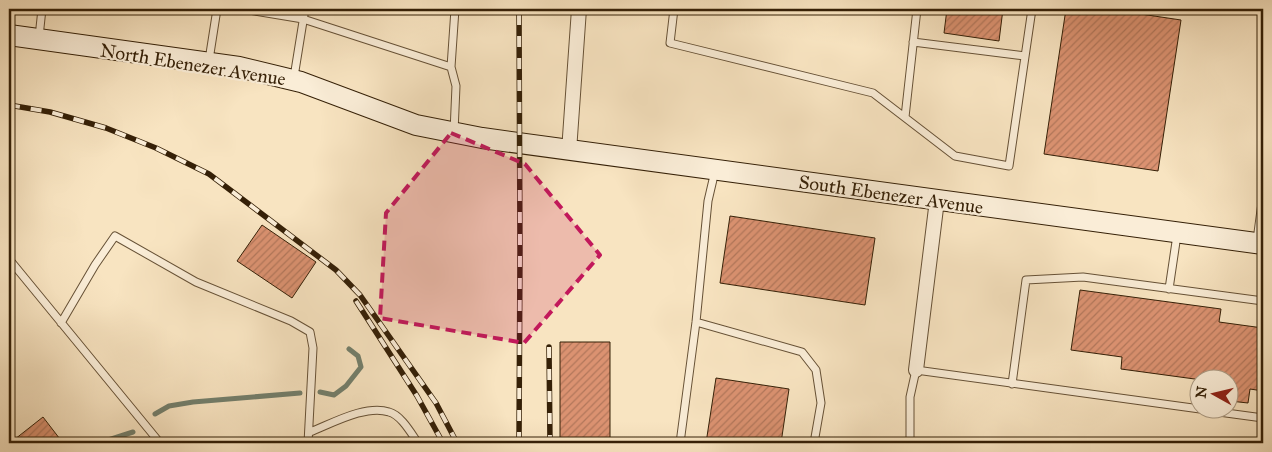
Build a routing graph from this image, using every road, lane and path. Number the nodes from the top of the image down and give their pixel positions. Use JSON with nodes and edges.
{"nodes":[{"id":1,"x":42,"y":9,"type":"edge"},
{"id":2,"x":217,"y":9,"type":"edge"},
{"id":3,"x":243,"y":9,"type":"edge"},
{"id":4,"x":305,"y":9,"type":"edge"},
{"id":5,"x":455,"y":9,"type":"edge"},
{"id":6,"x":579,"y":9,"type":"edge"},
{"id":7,"x":674,"y":9,"type":"edge"},
{"id":8,"x":917,"y":9,"type":"edge"},
{"id":9,"x":1032,"y":9,"type":"edge"},
{"id":10,"x":304,"y":19,"type":"junction"},
{"id":11,"x":9,"y":35,"type":"edge"},
{"id":12,"x":39,"y":40,"type":"junction"},
{"id":13,"x":913,"y":42,"type":"junction"},
{"id":14,"x":1025,"y":56,"type":"junction"},
{"id":15,"x":209,"y":63,"type":"junction"},
{"id":16,"x":452,"y":67,"type":"junction"},
{"id":17,"x":293,"y":80,"type":"junction"},
{"id":18,"x":905,"y":117,"type":"junction"},
{"id":19,"x":454,"y":132,"type":"junction"},
{"id":20,"x":519,"y":144,"type":"joint"},
{"id":21,"x":569,"y":151,"type":"junction"},
{"id":22,"x":715,"y":170,"type":"junction"},
{"id":23,"x":1263,"y":195,"type":"edge"},
{"id":24,"x":937,"y":200,"type":"junction"},
{"id":25,"x":1178,"y":233,"type":"junction"},
{"id":26,"x":1260,"y":244,"type":"edge"},
{"id":27,"x":9,"y":259,"type":"edge"},
{"id":28,"x":1169,"y":289,"type":"junction"},
{"id":29,"x":1263,"y":301,"type":"edge"},
{"id":30,"x":696,"y":322,"type":"junction"},
{"id":31,"x":62,"y":323,"type":"junction"},
{"id":32,"x":916,"y":370,"type":"junction"},
{"id":33,"x":1012,"y":384,"type":"junction"},
{"id":34,"x":1190,"y":408,"type":"edge"},
{"id":35,"x":1240,"y":415,"type":"edge"},
{"id":36,"x":1263,"y":418,"type":"edge"},
{"id":37,"x":310,"y":432,"type":"junction"},
{"id":38,"x":160,"y":443,"type":"edge"},
{"id":39,"x":308,"y":443,"type":"edge"},
{"id":40,"x":418,"y":443,"type":"edge"},
{"id":41,"x":680,"y":443,"type":"edge"},
{"id":42,"x":814,"y":443,"type":"edge"},
{"id":43,"x":913,"y":443,"type":"edge"}],
"edges":[{"from":1,"to":12,"type":"lane"},
{"from":2,"to":15,"type":"lane"},
{"from":3,"to":10,"type":"lane"},
{"from":4,"to":10,"type":"lane"},
{"from":5,"to":16,"type":"lane"},
{"from":6,"to":21,"type":"street"},
{"from":7,"to":18,"type":"lane"},
{"from":8,"to":13,"type":"lane"},
{"from":9,"to":14,"type":"lane"},
{"from":10,"to":16,"type":"lane"},
{"from":10,"to":17,"type":"lane"},
{"from":11,"to":12,"type":"street","name":"North Ebenezer Avenue"},
{"from":12,"to":15,"type":"street","name":"North Ebenezer Avenue"},
{"from":13,"to":14,"type":"lane"},
{"from":13,"to":18,"type":"lane"},
{"from":14,"to":18,"type":"lane"},
{"from":15,"to":17,"type":"street","name":"North Ebenezer Avenue"},
{"from":16,"to":19,"type":"lane"},
{"from":17,"to":19,"type":"street","name":"North Ebenezer Avenue"},
{"from":19,"to":20,"type":"street","name":"North Ebenezer Avenue"},
{"from":20,"to":21,"type":"street","name":"South Ebenezer Avenue"},
{"from":21,"to":22,"type":"street","name":"South Ebenezer Avenue"},
{"from":22,"to":24,"type":"street","name":"South Ebenezer Avenue"},
{"from":22,"to":30,"type":"lane"},
{"from":23,"to":26,"type":"lane"},
{"from":24,"to":25,"type":"street","name":"South Ebenezer Avenue"},
{"from":24,"to":32,"type":"street"},
{"from":25,"to":26,"type":"street","name":"South Ebenezer Avenue"},
{"from":25,"to":28,"type":"lane"},
{"from":27,"to":31,"type":"lane"},
{"from":28,"to":29,"type":"lane"},
{"from":28,"to":33,"type":"lane"},
{"from":30,"to":41,"type":"lane"},
{"from":30,"to":42,"type":"lane"},
{"from":31,"to":37,"type":"lane"},
{"from":31,"to":38,"type":"lane"},
{"from":32,"to":33,"type":"lane"},
{"from":32,"to":43,"type":"lane"},
{"from":33,"to":34,"type":"lane"},
{"from":35,"to":36,"type":"lane"},
{"from":37,"to":39,"type":"lane"},
{"from":37,"to":40,"type":"lane"}]}
